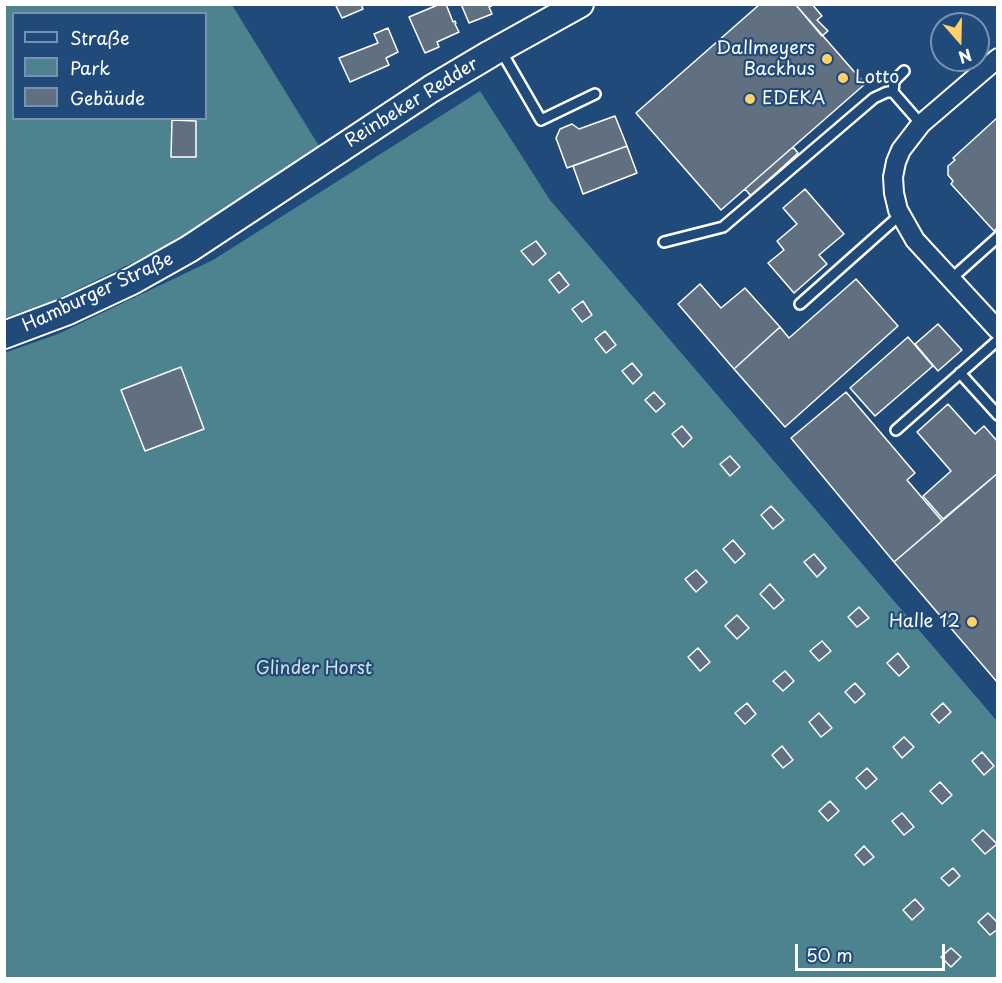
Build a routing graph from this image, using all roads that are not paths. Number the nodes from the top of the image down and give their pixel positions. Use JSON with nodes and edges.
{"nodes":[{"id":1,"x":580,"y":4,"type":"edge"},
{"id":2,"x":499,"y":49,"type":"junction"},
{"id":3,"x":998,"y":58,"type":"edge"},
{"id":4,"x":904,"y":71,"type":"dead end"},
{"id":5,"x":893,"y":92,"type":"junction"},
{"id":6,"x":595,"y":94,"type":"dead end"},
{"id":7,"x":921,"y":124,"type":"junction"},
{"id":8,"x":250,"y":209,"type":"joint"},
{"id":9,"x":900,"y":215,"type":"junction"},
{"id":10,"x":998,"y":237,"type":"edge"},
{"id":11,"x":664,"y":242,"type":"dead end"},
{"id":12,"x":951,"y":279,"type":"junction"},
{"id":13,"x":800,"y":304,"type":"dead end"},
{"id":14,"x":992,"y":321,"type":"edge"},
{"id":15,"x":4,"y":336,"type":"edge"},
{"id":16,"x":998,"y":340,"type":"edge"},
{"id":17,"x":960,"y":373,"type":"junction"},
{"id":18,"x":998,"y":415,"type":"edge"},
{"id":19,"x":896,"y":429,"type":"dead end"}],
"edges":[{"from":1,"to":2,"type":"main road","name":"Reinbeker Redder"},
{"from":2,"to":6,"type":"lane"},
{"from":2,"to":8,"type":"main road","name":"Reinbeker Redder"},
{"from":3,"to":7,"type":"street"},
{"from":4,"to":5,"type":"lane"},
{"from":5,"to":7,"type":"lane"},
{"from":5,"to":11,"type":"lane"},
{"from":7,"to":9,"type":"street"},
{"from":8,"to":15,"type":"main road","name":"Hamburger Straße"},
{"from":9,"to":12,"type":"street"},
{"from":9,"to":13,"type":"lane"},
{"from":10,"to":12,"type":"lane"},
{"from":12,"to":14,"type":"street"},
{"from":16,"to":17,"type":"lane"},
{"from":17,"to":18,"type":"lane"},
{"from":17,"to":19,"type":"lane"}]}
